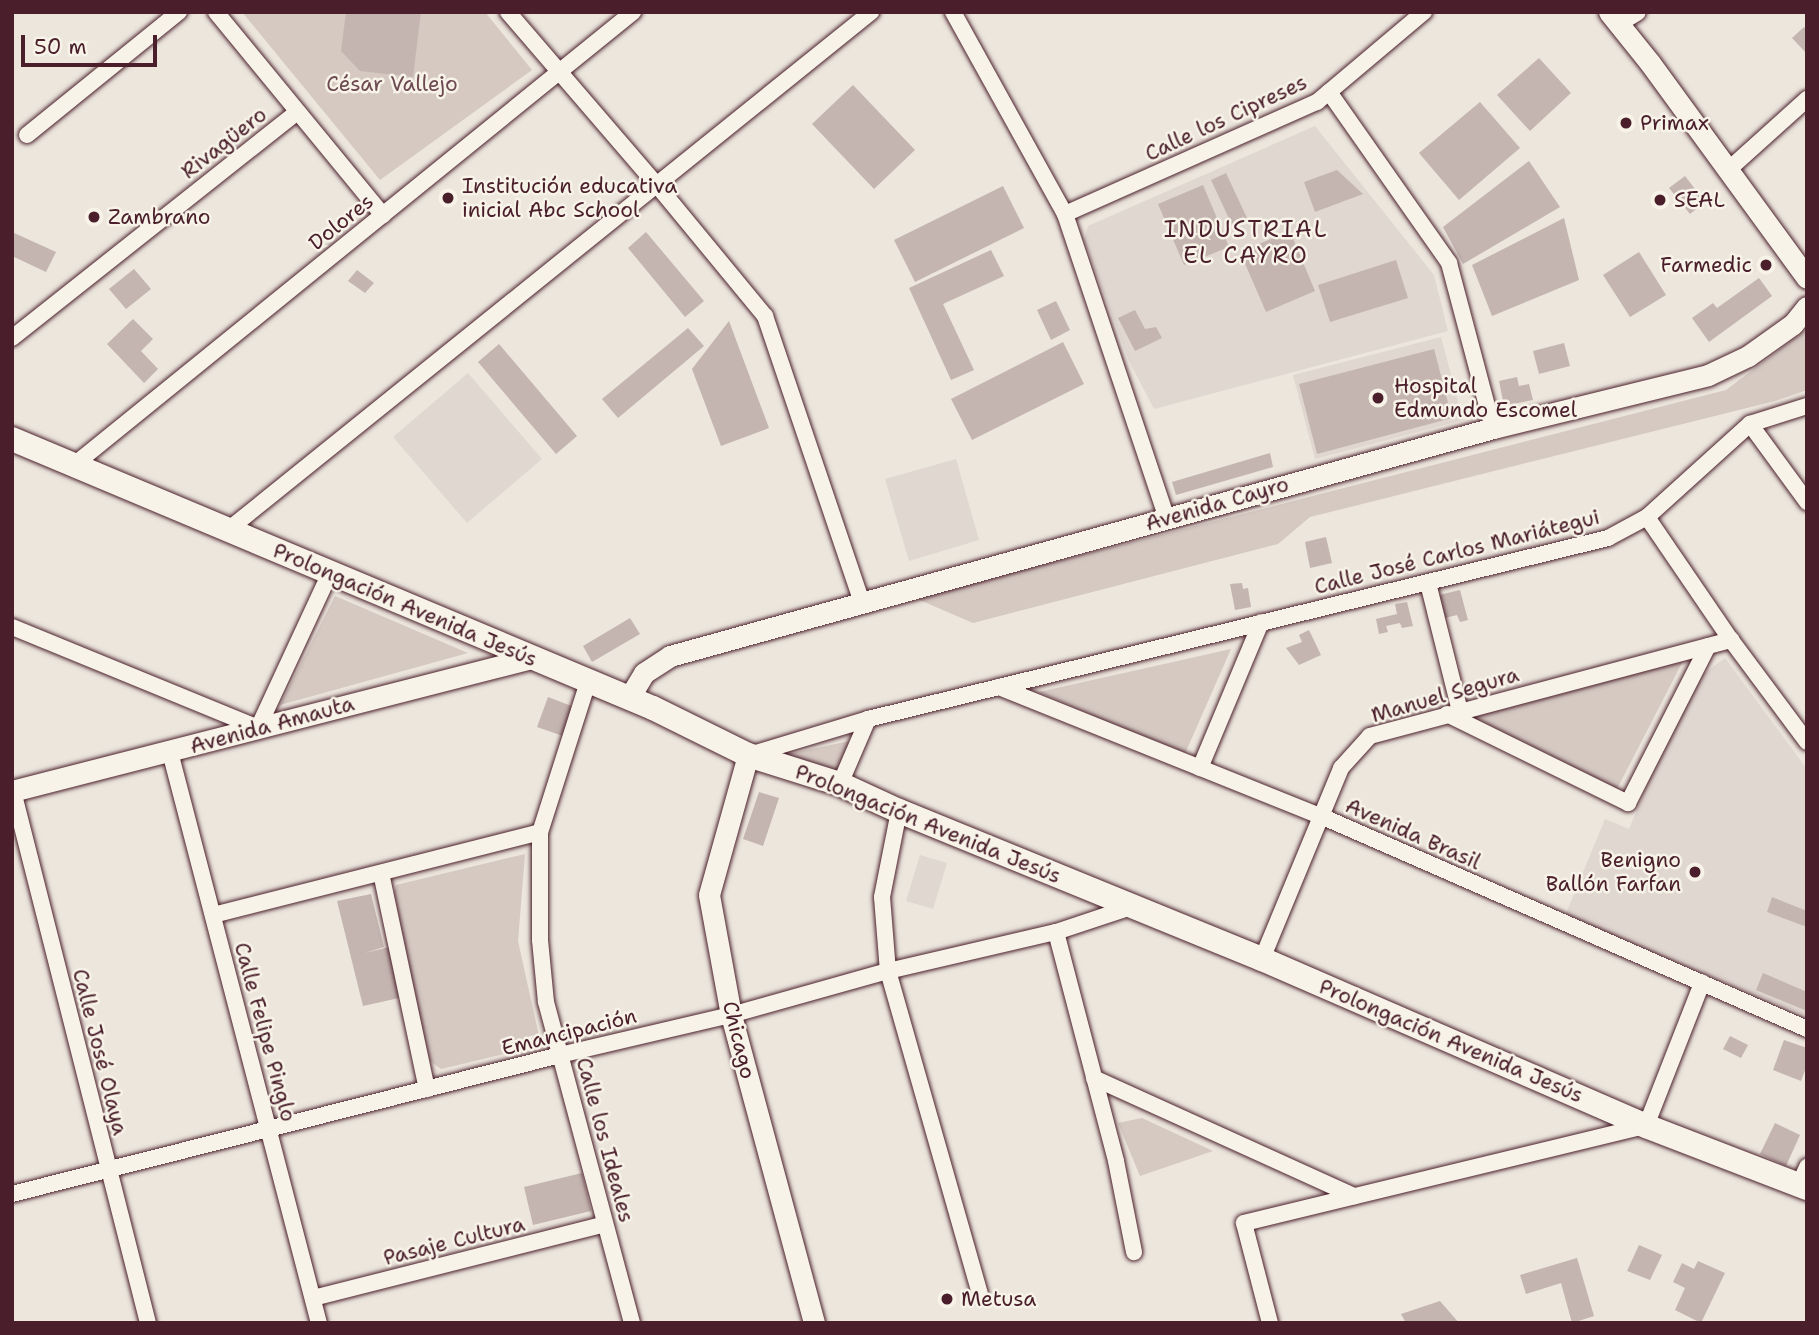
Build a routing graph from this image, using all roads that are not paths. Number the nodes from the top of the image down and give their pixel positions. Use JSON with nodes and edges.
{"nodes":[{"id":1,"x":179,"y":12,"type":"edge"},
{"id":2,"x":216,"y":12,"type":"edge"},
{"id":3,"x":508,"y":12,"type":"edge"},
{"id":4,"x":633,"y":12,"type":"edge"},
{"id":5,"x":870,"y":12,"type":"edge"},
{"id":6,"x":953,"y":12,"type":"edge"},
{"id":7,"x":1424,"y":12,"type":"edge"},
{"id":8,"x":1637,"y":12,"type":"edge"},
{"id":9,"x":1614,"y":18,"type":"edge"},
{"id":10,"x":560,"y":72,"type":"junction"},
{"id":11,"x":1329,"y":92,"type":"junction"},
{"id":12,"x":1807,"y":99,"type":"edge"},
{"id":13,"x":297,"y":112,"type":"junction"},
{"id":14,"x":27,"y":135,"type":"dead end"},
{"id":15,"x":1727,"y":172,"type":"junction"},
{"id":16,"x":657,"y":184,"type":"junction"},
{"id":17,"x":1065,"y":214,"type":"junction"},
{"id":18,"x":383,"y":215,"type":"junction"},
{"id":19,"x":1807,"y":278,"type":"edge"},
{"id":20,"x":1807,"y":307,"type":"edge"},
{"id":21,"x":12,"y":338,"type":"edge"},
{"id":22,"x":1807,"y":406,"type":"edge"},
{"id":23,"x":1750,"y":424,"type":"junction"},
{"id":24,"x":1493,"y":428,"type":"junction"},
{"id":25,"x":12,"y":439,"type":"edge"},
{"id":26,"x":74,"y":465,"type":"junction"},
{"id":27,"x":1807,"y":502,"type":"edge"},
{"id":28,"x":1647,"y":517,"type":"junction"},
{"id":29,"x":1167,"y":519,"type":"junction"},
{"id":30,"x":228,"y":530,"type":"junction"},
{"id":31,"x":330,"y":573,"type":"junction"},
{"id":32,"x":1427,"y":583,"type":"junction"},
{"id":33,"x":862,"y":603,"type":"junction"},
{"id":34,"x":1261,"y":622,"type":"junction"},
{"id":35,"x":12,"y":627,"type":"edge"},
{"id":36,"x":1731,"y":640,"type":"junction"},
{"id":37,"x":1708,"y":646,"type":"junction"},
{"id":38,"x":531,"y":658,"type":"junction"},
{"id":39,"x":588,"y":682,"type":"junction"},
{"id":40,"x":999,"y":687,"type":"junction"},
{"id":41,"x":629,"y":698,"type":"junction"},
{"id":42,"x":1453,"y":713,"type":"junction"},
{"id":43,"x":868,"y":719,"type":"junction"},
{"id":44,"x":258,"y":728,"type":"junction"},
{"id":45,"x":1807,"y":742,"type":"edge"},
{"id":46,"x":170,"y":752,"type":"junction"},
{"id":47,"x":748,"y":755,"type":"junction"},
{"id":48,"x":1200,"y":768,"type":"junction"},
{"id":49,"x":841,"y":784,"type":"junction"},
{"id":50,"x":13,"y":791,"type":"edge"},
{"id":51,"x":899,"y":811,"type":"junction"},
{"id":52,"x":1323,"y":817,"type":"junction"},
{"id":53,"x":540,"y":831,"type":"junction"},
{"id":54,"x":382,"y":873,"type":"junction"},
{"id":55,"x":1134,"y":906,"type":"junction"},
{"id":56,"x":212,"y":915,"type":"junction"},
{"id":57,"x":1056,"y":932,"type":"junction"},
{"id":58,"x":1262,"y":959,"type":"junction"},
{"id":59,"x":888,"y":971,"type":"junction"},
{"id":60,"x":1702,"y":984,"type":"junction"},
{"id":61,"x":731,"y":1015,"type":"junction"},
{"id":62,"x":1807,"y":1029,"type":"edge"},
{"id":63,"x":560,"y":1055,"type":"junction"},
{"id":64,"x":1094,"y":1078,"type":"junction"},
{"id":65,"x":427,"y":1088,"type":"junction"},
{"id":66,"x":1646,"y":1126,"type":"junction"},
{"id":67,"x":269,"y":1130,"type":"junction"},
{"id":68,"x":108,"y":1169,"type":"junction"},
{"id":69,"x":1804,"y":1180,"type":"edge"},
{"id":70,"x":12,"y":1194,"type":"edge"},
{"id":71,"x":1354,"y":1196,"type":"junction"},
{"id":72,"x":606,"y":1224,"type":"junction"},
{"id":73,"x":1134,"y":1252,"type":"dead end"},
{"id":74,"x":980,"y":1293,"type":"dead end"},
{"id":75,"x":313,"y":1298,"type":"junction"},
{"id":76,"x":148,"y":1323,"type":"edge"},
{"id":77,"x":319,"y":1323,"type":"edge"},
{"id":78,"x":632,"y":1323,"type":"edge"},
{"id":79,"x":814,"y":1323,"type":"edge"},
{"id":80,"x":1270,"y":1323,"type":"edge"}],
"edges":[{"from":1,"to":14,"type":"street"},
{"from":2,"to":13,"type":"street"},
{"from":3,"to":10,"type":"street"},
{"from":4,"to":10,"type":"street","name":"Dolores"},
{"from":5,"to":16,"type":"street"},
{"from":6,"to":17,"type":"street"},
{"from":7,"to":11,"type":"street","name":"Calle los Cipreses"},
{"from":8,"to":9,"type":"street"},
{"from":9,"to":15,"type":"main road"},
{"from":10,"to":16,"type":"street"},
{"from":10,"to":18,"type":"street","name":"Dolores"},
{"from":11,"to":17,"type":"street","name":"Calle los Cipreses"},
{"from":11,"to":24,"type":"street"},
{"from":12,"to":15,"type":"street"},
{"from":13,"to":18,"type":"street"},
{"from":13,"to":21,"type":"street","name":"Rivagüero"},
{"from":15,"to":19,"type":"main road"},
{"from":16,"to":30,"type":"street"},
{"from":16,"to":33,"type":"street"},
{"from":17,"to":29,"type":"street"},
{"from":18,"to":26,"type":"street","name":"Dolores"},
{"from":20,"to":24,"type":"main road","name":"Avenida Cayro"},
{"from":22,"to":23,"type":"street"},
{"from":23,"to":27,"type":"street"},
{"from":23,"to":28,"type":"street","name":"Calle José Carlos Mariátegui"},
{"from":24,"to":29,"type":"main road","name":"Avenida Cayro"},
{"from":25,"to":26,"type":"main road","name":"Prolongación Avenida Jesús"},
{"from":26,"to":30,"type":"main road","name":"Prolongación Avenida Jesús"},
{"from":28,"to":32,"type":"street","name":"Calle José Carlos Mariátegui"},
{"from":28,"to":36,"type":"street"},
{"from":29,"to":33,"type":"main road","name":"Avenida Cayro"},
{"from":30,"to":31,"type":"main road","name":"Prolongación Avenida Jesús"},
{"from":31,"to":38,"type":"main road","name":"Prolongación Avenida Jesús"},
{"from":31,"to":44,"type":"street"},
{"from":32,"to":34,"type":"street","name":"Calle José Carlos Mariátegui"},
{"from":32,"to":42,"type":"street"},
{"from":33,"to":41,"type":"main road","name":"Avenida Cayro"},
{"from":34,"to":40,"type":"street","name":"Calle José Carlos Mariátegui"},
{"from":34,"to":48,"type":"street"},
{"from":35,"to":44,"type":"street"},
{"from":36,"to":37,"type":"street","name":"Manuel Segura"},
{"from":36,"to":45,"type":"street"},
{"from":37,"to":42,"type":"street","name":"Manuel Segura"},
{"from":37,"to":42,"type":"street"},
{"from":38,"to":39,"type":"main road","name":"Prolongación Avenida Jesús"},
{"from":38,"to":44,"type":"main road","name":"Avenida Amauta"},
{"from":39,"to":41,"type":"main road","name":"Prolongación Avenida Jesús"},
{"from":39,"to":53,"type":"street","name":"Calle los Ideales"},
{"from":40,"to":43,"type":"street","name":"Calle José Carlos Mariátegui"},
{"from":40,"to":48,"type":"street","name":"Avenida Brasil"},
{"from":41,"to":47,"type":"main road","name":"Prolongación Avenida Jesús"},
{"from":42,"to":52,"type":"street","name":"Manuel Segura"},
{"from":43,"to":47,"type":"street","name":"Calle José Carlos Mariátegui"},
{"from":43,"to":49,"type":"street"},
{"from":44,"to":46,"type":"main road","name":"Avenida Amauta"},
{"from":46,"to":50,"type":"main road","name":"Avenida Amauta"},
{"from":46,"to":56,"type":"street","name":"Calle Felipe Pinglo"},
{"from":47,"to":49,"type":"main road","name":"Prolongación Avenida Jesús"},
{"from":47,"to":61,"type":"main road","name":"Chicago"},
{"from":48,"to":52,"type":"street","name":"Avenida Brasil"},
{"from":49,"to":51,"type":"main road","name":"Prolongación Avenida Jesús"},
{"from":50,"to":68,"type":"street","name":"Calle José Olaya"},
{"from":51,"to":55,"type":"main road","name":"Prolongación Avenida Jesús"},
{"from":51,"to":59,"type":"street"},
{"from":52,"to":58,"type":"street","name":"Manuel Segura"},
{"from":52,"to":60,"type":"street","name":"Avenida Brasil"},
{"from":53,"to":54,"type":"street"},
{"from":53,"to":63,"type":"street","name":"Calle los Ideales"},
{"from":54,"to":56,"type":"street"},
{"from":54,"to":65,"type":"street"},
{"from":55,"to":57,"type":"street","name":"Emancipación"},
{"from":55,"to":58,"type":"main road","name":"Prolongación Avenida Jesús"},
{"from":56,"to":67,"type":"street","name":"Calle Felipe Pinglo"},
{"from":57,"to":59,"type":"street","name":"Emancipación"},
{"from":57,"to":64,"type":"street"},
{"from":58,"to":66,"type":"main road","name":"Prolongación Avenida Jesús"},
{"from":59,"to":61,"type":"street","name":"Emancipación"},
{"from":59,"to":74,"type":"street"},
{"from":60,"to":62,"type":"street","name":"Avenida Brasil"},
{"from":60,"to":66,"type":"street"},
{"from":61,"to":63,"type":"street","name":"Emancipación"},
{"from":61,"to":79,"type":"main road","name":"Chicago"},
{"from":63,"to":65,"type":"street","name":"Emancipación"},
{"from":63,"to":72,"type":"street","name":"Calle los Ideales"},
{"from":64,"to":71,"type":"street"},
{"from":64,"to":73,"type":"street"},
{"from":65,"to":67,"type":"street","name":"Emancipación"},
{"from":66,"to":69,"type":"main road","name":"Prolongación Avenida Jesús"},
{"from":66,"to":71,"type":"street"},
{"from":67,"to":68,"type":"street","name":"Emancipación"},
{"from":67,"to":75,"type":"street","name":"Calle Felipe Pinglo"},
{"from":68,"to":70,"type":"street","name":"Emancipación"},
{"from":68,"to":76,"type":"street","name":"Calle José Olaya"},
{"from":71,"to":80,"type":"street"},
{"from":72,"to":75,"type":"street","name":"Pasaje Cultura"},
{"from":72,"to":78,"type":"street","name":"Calle los Ideales"},
{"from":75,"to":77,"type":"street","name":"Calle Felipe Pinglo"}]}
